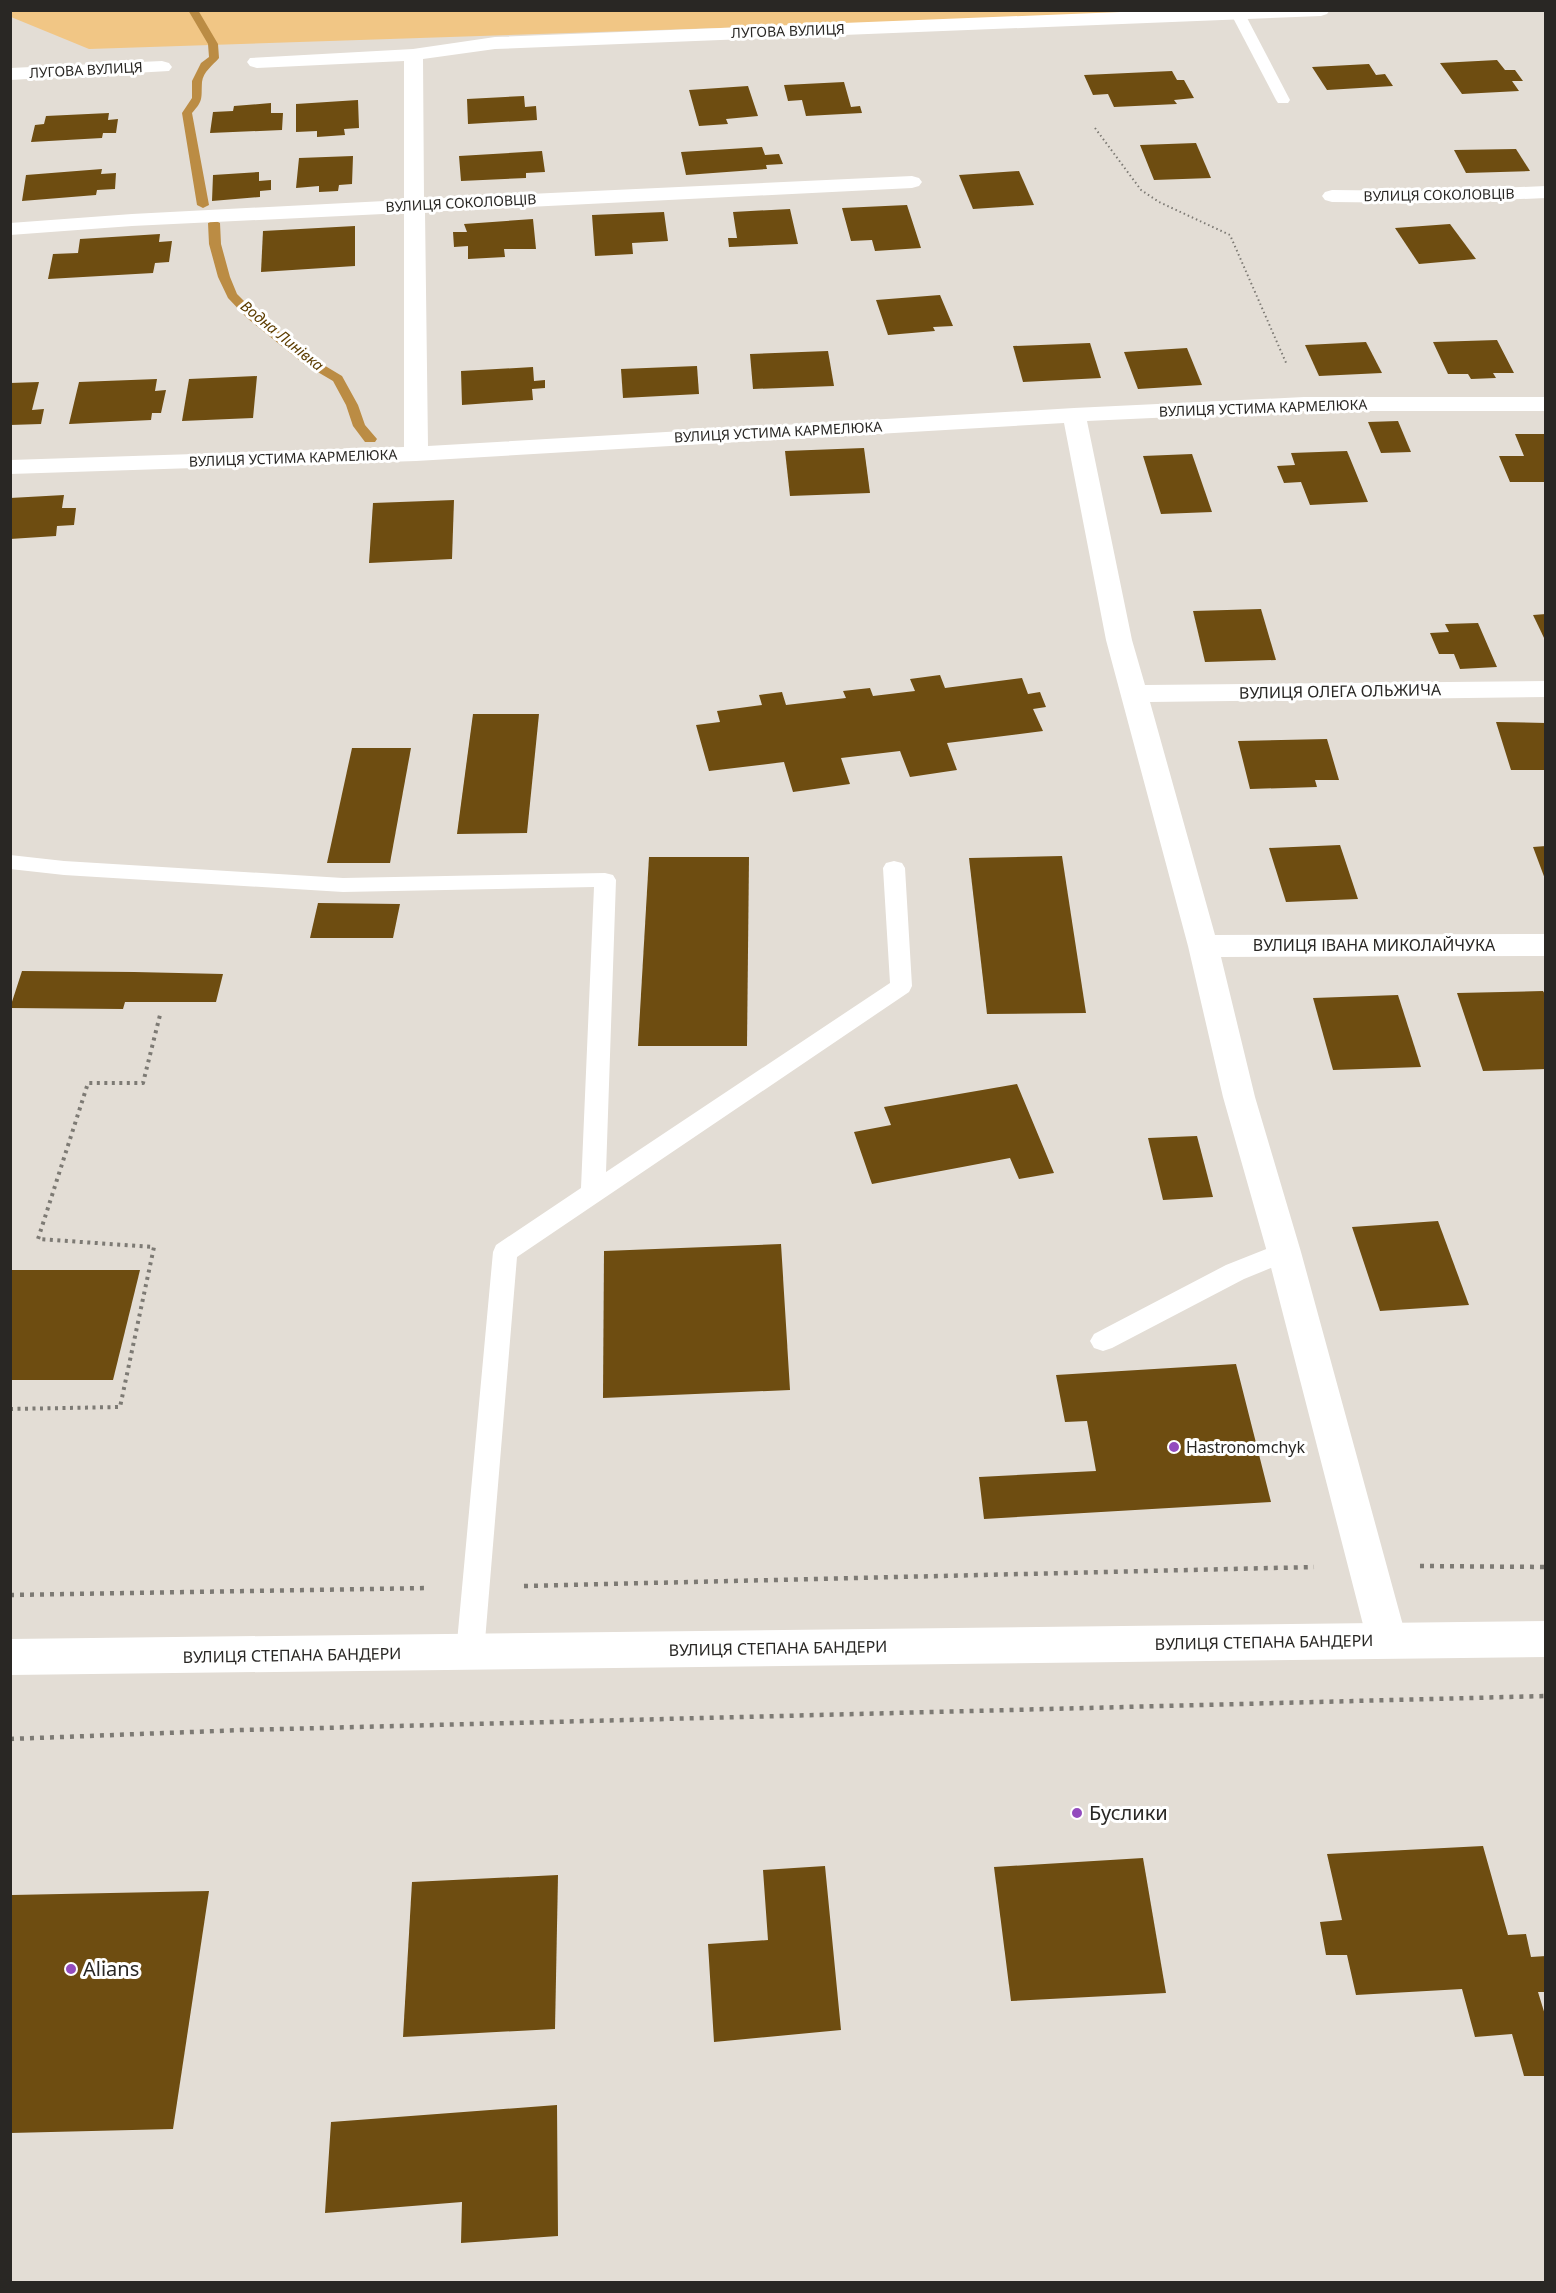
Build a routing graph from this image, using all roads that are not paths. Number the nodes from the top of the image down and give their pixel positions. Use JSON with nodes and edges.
{"nodes":[{"id":1,"x":1321,"y":10,"type":"edge"},
{"id":2,"x":1238,"y":14,"type":"junction"},
{"id":3,"x":413,"y":55,"type":"junction"},
{"id":4,"x":257,"y":63,"type":"dead end"},
{"id":5,"x":162,"y":67,"type":"dead end"},
{"id":6,"x":10,"y":74,"type":"edge"},
{"id":7,"x":1283,"y":100,"type":"dead end"},
{"id":8,"x":912,"y":182,"type":"dead end"},
{"id":9,"x":1545,"y":192,"type":"edge"},
{"id":10,"x":1332,"y":196,"type":"dead end"},
{"id":11,"x":416,"y":205,"type":"junction"},
{"id":12,"x":10,"y":228,"type":"edge"},
{"id":13,"x":1545,"y":404,"type":"edge"},
{"id":14,"x":1074,"y":415,"type":"junction"},
{"id":15,"x":416,"y":454,"type":"junction"},
{"id":16,"x":10,"y":467,"type":"edge"},
{"id":17,"x":1545,"y":688,"type":"edge"},
{"id":18,"x":1134,"y":694,"type":"junction"},
{"id":19,"x":10,"y":862,"type":"edge"},
{"id":20,"x":894,"y":868,"type":"dead end"},
{"id":21,"x":1545,"y":945,"type":"edge"},
{"id":22,"x":1203,"y":946,"type":"junction"},
{"id":23,"x":593,"y":1193,"type":"junction"},
{"id":24,"x":1284,"y":1252,"type":"junction"},
{"id":25,"x":1103,"y":1341,"type":"dead end"},
{"id":26,"x":1545,"y":1639,"type":"edge"},
{"id":27,"x":1387,"y":1640,"type":"junction"},
{"id":28,"x":470,"y":1653,"type":"junction"},
{"id":29,"x":10,"y":1657,"type":"edge"}],
"edges":[{"from":1,"to":2,"type":"street","name":"ЛУГОВА ВУЛИЦЯ"},
{"from":2,"to":3,"type":"street","name":"ЛУГОВА ВУЛИЦЯ"},
{"from":2,"to":7,"type":"lane"},
{"from":3,"to":4,"type":"street","name":"ЛУГОВА ВУЛИЦЯ"},
{"from":3,"to":11,"type":"street"},
{"from":5,"to":6,"type":"street","name":"ЛУГОВА ВУЛИЦЯ"},
{"from":8,"to":11,"type":"street","name":"ВУЛИЦЯ СОКОЛОВЦІВ"},
{"from":9,"to":10,"type":"street","name":"ВУЛИЦЯ СОКОЛОВЦІВ"},
{"from":11,"to":12,"type":"street","name":"ВУЛИЦЯ СОКОЛОВЦІВ"},
{"from":11,"to":15,"type":"street"},
{"from":13,"to":14,"type":"street","name":"ВУЛИЦЯ УСТИМА КАРМЕЛЮКА"},
{"from":14,"to":15,"type":"street","name":"ВУЛИЦЯ УСТИМА КАРМЕЛЮКА"},
{"from":14,"to":18,"type":"street"},
{"from":15,"to":16,"type":"street","name":"ВУЛИЦЯ УСТИМА КАРМЕЛЮКА"},
{"from":17,"to":18,"type":"street","name":"ВУЛИЦЯ ОЛЕГА ОЛЬЖИЧА"},
{"from":18,"to":22,"type":"street"},
{"from":19,"to":23,"type":"lane"},
{"from":20,"to":23,"type":"lane"},
{"from":21,"to":22,"type":"street","name":"ВУЛИЦЯ ІВАНА МИКОЛАЙЧУКА"},
{"from":22,"to":24,"type":"street"},
{"from":23,"to":28,"type":"lane"},
{"from":24,"to":25,"type":"lane"},
{"from":24,"to":27,"type":"street"},
{"from":26,"to":27,"type":"street","name":"ВУЛИЦЯ СТЕПАНА БАНДЕРИ"},
{"from":27,"to":28,"type":"street","name":"ВУЛИЦЯ СТЕПАНА БАНДЕРИ"},
{"from":28,"to":29,"type":"street","name":"ВУЛИЦЯ СТЕПАНА БАНДЕРИ"}]}
